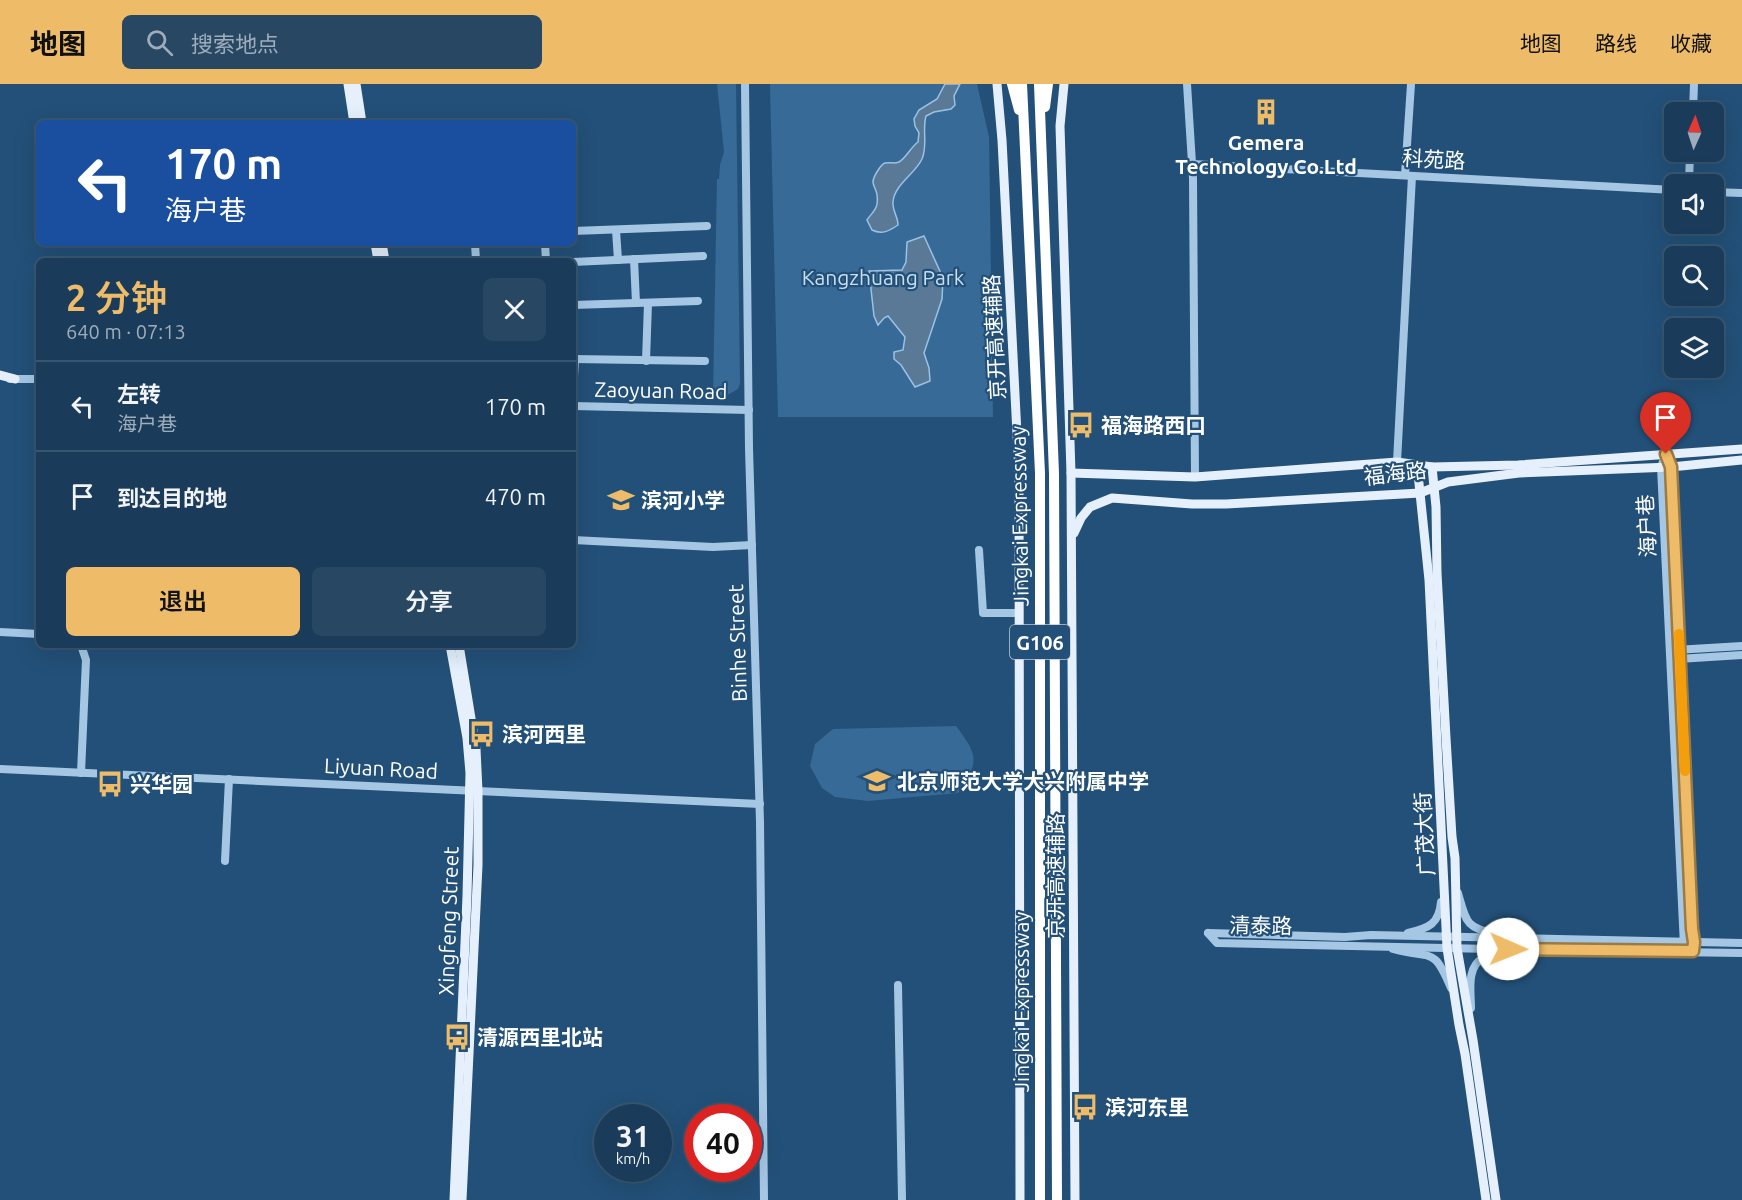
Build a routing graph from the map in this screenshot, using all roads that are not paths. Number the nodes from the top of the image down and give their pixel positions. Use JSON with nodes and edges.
{"nodes":[{"id":1,"x":348,"y":84,"type":"edge"},
{"id":2,"x":356,"y":84,"type":"edge"},
{"id":3,"x":745,"y":84,"type":"edge"},
{"id":4,"x":997,"y":84,"type":"edge"},
{"id":5,"x":1012,"y":84,"type":"edge"},
{"id":6,"x":1022,"y":84,"type":"edge"},
{"id":7,"x":1039,"y":84,"type":"edge"},
{"id":8,"x":1048,"y":84,"type":"edge"},
{"id":9,"x":1064,"y":84,"type":"edge"},
{"id":10,"x":1187,"y":84,"type":"edge"},
{"id":11,"x":1411,"y":84,"type":"edge"},
{"id":12,"x":1694,"y":84,"type":"edge"},
{"id":13,"x":1693,"y":102,"type":"edge"},
{"id":14,"x":354,"y":120,"type":"edge"},
{"id":15,"x":362,"y":120,"type":"edge"},
{"id":16,"x":1025,"y":129,"type":"junction"},
{"id":17,"x":1041,"y":131,"type":"junction"},
{"id":18,"x":1192,"y":164,"type":"junction"},
{"id":19,"x":1408,"y":176,"type":"junction"},
{"id":20,"x":1664,"y":189,"type":"edge"},
{"id":21,"x":1724,"y":192,"type":"edge"},
{"id":22,"x":1742,"y":193,"type":"edge"},
{"id":23,"x":708,"y":226,"type":"dead end"},
{"id":24,"x":616,"y":230,"type":"junction"},
{"id":25,"x":576,"y":231,"type":"edge"},
{"id":26,"x":703,"y":256,"type":"dead end"},
{"id":27,"x":634,"y":259,"type":"junction"},
{"id":28,"x":618,"y":260,"type":"junction"},
{"id":29,"x":576,"y":262,"type":"edge"},
{"id":30,"x":698,"y":301,"type":"dead end"},
{"id":31,"x":636,"y":303,"type":"junction"},
{"id":32,"x":648,"y":303,"type":"junction"},
{"id":33,"x":576,"y":305,"type":"edge"},
{"id":34,"x":576,"y":359,"type":"edge"},
{"id":35,"x":646,"y":361,"type":"junction"},
{"id":36,"x":705,"y":361,"type":"dead end"},
{"id":37,"x":5,"y":378,"type":"edge"},
{"id":38,"x":36,"y":379,"type":"edge"},
{"id":39,"x":576,"y":406,"type":"edge"},
{"id":40,"x":748,"y":410,"type":"junction"},
{"id":41,"x":1742,"y":449,"type":"edge"},
{"id":42,"x":1666,"y":454,"type":"junction"},
{"id":43,"x":1742,"y":460,"type":"edge"},
{"id":44,"x":1397,"y":462,"type":"junction"},
{"id":45,"x":1417,"y":464,"type":"junction"},
{"id":46,"x":1432,"y":467,"type":"junction"},
{"id":47,"x":1666,"y":467,"type":"junction"},
{"id":48,"x":1071,"y":472,"type":"junction"},
{"id":49,"x":1195,"y":477,"type":"junction"},
{"id":50,"x":1435,"y":488,"type":"junction"},
{"id":51,"x":1420,"y":493,"type":"junction"},
{"id":52,"x":1072,"y":538,"type":"junction"},
{"id":53,"x":576,"y":540,"type":"edge"},
{"id":54,"x":752,"y":545,"type":"junction"},
{"id":55,"x":979,"y":550,"type":"dead end"},
{"id":56,"x":1019,"y":612,"type":"junction"},
{"id":57,"x":0,"y":632,"type":"edge"},
{"id":58,"x":36,"y":634,"type":"edge"},
{"id":59,"x":1742,"y":646,"type":"edge"},
{"id":60,"x":82,"y":648,"type":"edge"},
{"id":61,"x":451,"y":648,"type":"edge"},
{"id":62,"x":460,"y":648,"type":"edge"},
{"id":63,"x":1680,"y":649,"type":"junction"},
{"id":64,"x":1670,"y":650,"type":"junction"},
{"id":65,"x":1742,"y":655,"type":"edge"},
{"id":66,"x":1670,"y":659,"type":"junction"},
{"id":67,"x":1680,"y":659,"type":"junction"},
{"id":68,"x":0,"y":769,"type":"edge"},
{"id":69,"x":81,"y":773,"type":"junction"},
{"id":70,"x":229,"y":779,"type":"junction"},
{"id":71,"x":474,"y":791,"type":"junction"},
{"id":72,"x":760,"y":804,"type":"junction"},
{"id":73,"x":225,"y":861,"type":"dead end"},
{"id":74,"x":1444,"y":876,"type":"junction"},
{"id":75,"x":1456,"y":887,"type":"junction"},
{"id":76,"x":1396,"y":936,"type":"junction"},
{"id":77,"x":1518,"y":939,"type":"junction"},
{"id":78,"x":1450,"y":941,"type":"junction"},
{"id":79,"x":1684,"y":942,"type":"junction"},
{"id":80,"x":1694,"y":942,"type":"junction"},
{"id":81,"x":1742,"y":943,"type":"edge"},
{"id":82,"x":1380,"y":946,"type":"junction"},
{"id":83,"x":1457,"y":948,"type":"junction"},
{"id":84,"x":1508,"y":949,"type":"junction"},
{"id":85,"x":1684,"y":951,"type":"junction"},
{"id":86,"x":1693,"y":951,"type":"junction"},
{"id":87,"x":1742,"y":952,"type":"edge"},
{"id":88,"x":898,"y":985,"type":"dead end"},
{"id":89,"x":1455,"y":996,"type":"junction"},
{"id":90,"x":1471,"y":1024,"type":"junction"},
{"id":91,"x":454,"y":1200,"type":"edge"},
{"id":92,"x":462,"y":1200,"type":"edge"},
{"id":93,"x":764,"y":1200,"type":"edge"},
{"id":94,"x":902,"y":1200,"type":"edge"},
{"id":95,"x":1020,"y":1200,"type":"edge"},
{"id":96,"x":1040,"y":1200,"type":"edge"},
{"id":97,"x":1058,"y":1200,"type":"edge"},
{"id":98,"x":1075,"y":1200,"type":"edge"},
{"id":99,"x":1486,"y":1200,"type":"edge"},
{"id":100,"x":1496,"y":1200,"type":"edge"}],
"edges":[{"from":1,"to":14,"type":"main road"},
{"from":2,"to":15,"type":"main road"},
{"from":3,"to":40,"type":"street","name":"Binhe Street"},
{"from":4,"to":56,"type":"main road","name":"京开高速辅路"},
{"from":5,"to":16,"type":"highway"},
{"from":6,"to":16,"type":"highway","name":"Jingkai Expressway","number":"G106"},
{"from":7,"to":17,"type":"highway","name":"Jingkai Expressway","number":"G106"},
{"from":8,"to":17,"type":"highway"},
{"from":9,"to":48,"type":"main road","name":"京开高速辅路"},
{"from":10,"to":18,"type":"street"},
{"from":11,"to":19,"type":"street"},
{"from":12,"to":13,"type":"street"},
{"from":16,"to":96,"type":"highway","name":"Jingkai Expressway","number":"G106"},
{"from":17,"to":97,"type":"highway","name":"Jingkai Expressway","number":"G106"},
{"from":18,"to":19,"type":"street","name":"科苑路"},
{"from":18,"to":49,"type":"street"},
{"from":19,"to":20,"type":"street","name":"科苑路"},
{"from":19,"to":44,"type":"street"},
{"from":21,"to":22,"type":"street"},
{"from":23,"to":24,"type":"street"},
{"from":24,"to":25,"type":"street"},
{"from":24,"to":28,"type":"street"},
{"from":26,"to":27,"type":"street"},
{"from":27,"to":28,"type":"street"},
{"from":27,"to":31,"type":"street"},
{"from":28,"to":29,"type":"street"},
{"from":30,"to":32,"type":"street"},
{"from":31,"to":32,"type":"street"},
{"from":31,"to":33,"type":"street"},
{"from":32,"to":35,"type":"street"},
{"from":34,"to":35,"type":"street"},
{"from":35,"to":36,"type":"street"},
{"from":37,"to":38,"type":"street"},
{"from":39,"to":40,"type":"street","name":"Zaoyuan Road"},
{"from":40,"to":54,"type":"street","name":"Binhe Street"},
{"from":41,"to":42,"type":"main road","name":"福海路"},
{"from":42,"to":46,"type":"main road","name":"福海路"},
{"from":42,"to":47,"type":"street","name":"海户巷"},
{"from":43,"to":47,"type":"main road","name":"福海路"},
{"from":44,"to":45,"type":"main road","name":"福海路"},
{"from":44,"to":49,"type":"main road","name":"福海路"},
{"from":45,"to":46,"type":"main road","name":"福海路"},
{"from":45,"to":51,"type":"main road","name":"广茂大街"},
{"from":46,"to":50,"type":"main road","name":"广茂大街"},
{"from":47,"to":50,"type":"main road","name":"福海路"},
{"from":47,"to":63,"type":"street","name":"海户巷"},
{"from":47,"to":64,"type":"street","name":"海户巷"},
{"from":48,"to":49,"type":"main road","name":"福海路"},
{"from":48,"to":52,"type":"main road","name":"京开高速辅路"},
{"from":50,"to":51,"type":"main road","name":"福海路"},
{"from":50,"to":75,"type":"main road","name":"广茂大街"},
{"from":51,"to":52,"type":"main road","name":"福海路"},
{"from":51,"to":74,"type":"main road","name":"广茂大街"},
{"from":52,"to":98,"type":"main road","name":"京开高速辅路"},
{"from":53,"to":54,"type":"street"},
{"from":54,"to":72,"type":"street","name":"Binhe Street"},
{"from":55,"to":56,"type":"street"},
{"from":56,"to":95,"type":"main road","name":"京开高速辅路"},
{"from":57,"to":58,"type":"street"},
{"from":59,"to":63,"type":"street"},
{"from":60,"to":69,"type":"street"},
{"from":61,"to":71,"type":"main road","name":"Xingfeng Street"},
{"from":62,"to":71,"type":"main road","name":"Xingfeng Street"},
{"from":63,"to":64,"type":"street"},
{"from":63,"to":67,"type":"street","name":"海户巷"},
{"from":64,"to":66,"type":"street","name":"海户巷"},
{"from":65,"to":67,"type":"street"},
{"from":66,"to":67,"type":"street"},
{"from":66,"to":79,"type":"street","name":"海户巷"},
{"from":67,"to":80,"type":"street","name":"海户巷"},
{"from":68,"to":69,"type":"street","name":"Liyuan Road"},
{"from":69,"to":70,"type":"street","name":"Liyuan Road"},
{"from":70,"to":71,"type":"street","name":"Liyuan Road"},
{"from":70,"to":73,"type":"street"},
{"from":71,"to":72,"type":"street","name":"Liyuan Road"},
{"from":71,"to":91,"type":"main road","name":"Xingfeng Street"},
{"from":71,"to":92,"type":"main road","name":"Xingfeng Street"},
{"from":72,"to":93,"type":"street","name":"Binhe Street"},
{"from":74,"to":76,"type":"street"},
{"from":74,"to":78,"type":"main road","name":"广茂大街"},
{"from":75,"to":77,"type":"street"},
{"from":75,"to":78,"type":"main road","name":"广茂大街"},
{"from":76,"to":78,"type":"street","name":"清泰路"},
{"from":76,"to":82,"type":"street","name":"清泰路"},
{"from":77,"to":78,"type":"street","name":"清泰路"},
{"from":77,"to":79,"type":"street","name":"清泰路"},
{"from":78,"to":82,"type":"street","name":"清泰路"},
{"from":78,"to":83,"type":"main road","name":"广茂大街"},
{"from":78,"to":89,"type":"main road","name":"广茂大街"},
{"from":79,"to":80,"type":"street","name":"清泰路"},
{"from":79,"to":85,"type":"street","name":"海户巷"},
{"from":80,"to":81,"type":"street","name":"清泰路"},
{"from":80,"to":86,"type":"street","name":"海户巷"},
{"from":82,"to":89,"type":"street"},
{"from":83,"to":84,"type":"street"},
{"from":83,"to":90,"type":"main road","name":"广茂大街"},
{"from":84,"to":85,"type":"street"},
{"from":84,"to":90,"type":"street"},
{"from":85,"to":86,"type":"street"},
{"from":86,"to":87,"type":"street"},
{"from":88,"to":94,"type":"street"},
{"from":89,"to":99,"type":"main road","name":"广茂大街"},
{"from":90,"to":100,"type":"main road","name":"广茂大街"}]}
